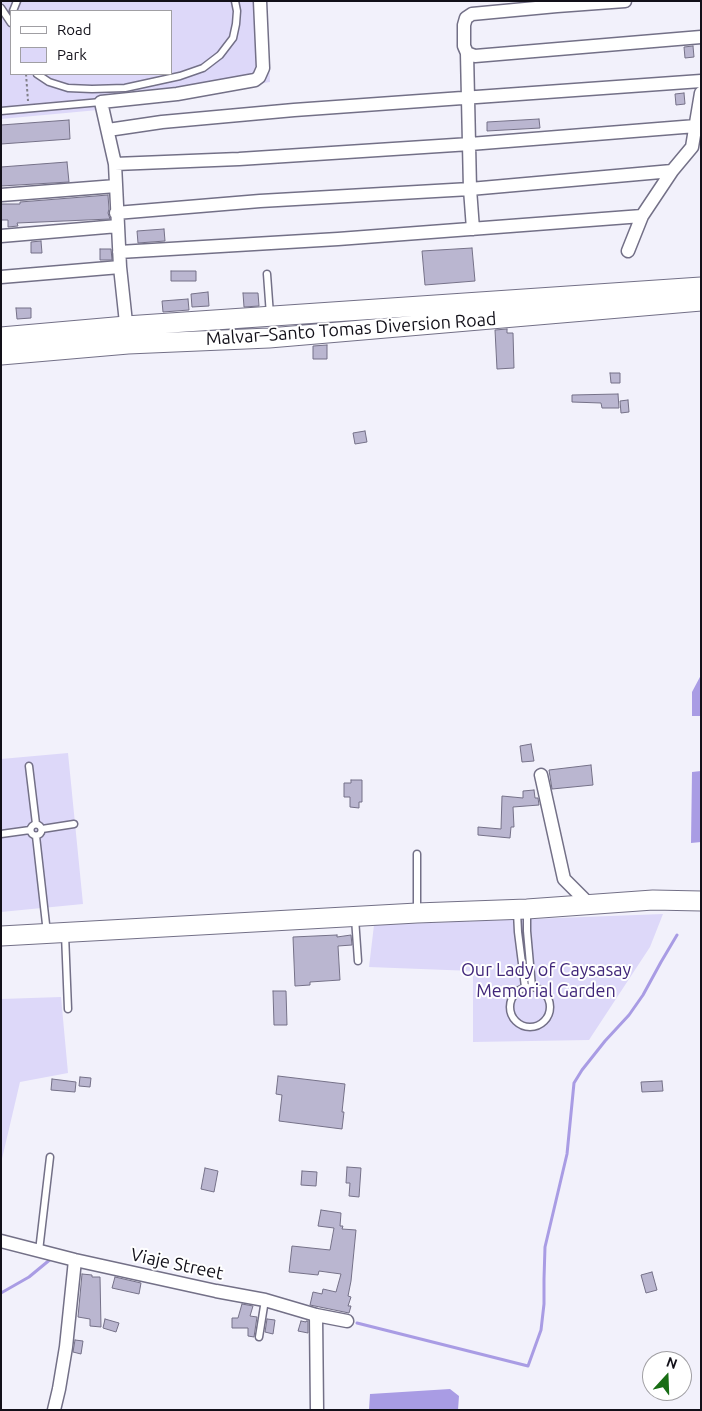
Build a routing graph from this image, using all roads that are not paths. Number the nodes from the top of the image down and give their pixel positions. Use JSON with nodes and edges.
{"nodes":[{"id":1,"x":235,"y":1,"type":"edge"},
{"id":2,"x":260,"y":1,"type":"edge"},
{"id":3,"x":625,"y":1,"type":"edge"},
{"id":4,"x":556,"y":3,"type":"edge"},
{"id":5,"x":1,"y":8,"type":"edge"},
{"id":6,"x":10,"y":22,"type":"edge"},
{"id":7,"x":701,"y":36,"type":"edge"},
{"id":8,"x":467,"y":53,"type":"junction"},
{"id":9,"x":38,"y":75,"type":"edge"},
{"id":10,"x":701,"y":82,"type":"edge"},
{"id":11,"x":701,"y":92,"type":"edge"},
{"id":12,"x":468,"y":98,"type":"junction"},
{"id":13,"x":101,"y":102,"type":"junction"},
{"id":14,"x":1,"y":111,"type":"edge"},
{"id":15,"x":696,"y":126,"type":"junction"},
{"id":16,"x":108,"y":130,"type":"junction"},
{"id":17,"x":470,"y":144,"type":"junction"},
{"id":18,"x":115,"y":164,"type":"junction"},
{"id":19,"x":672,"y":171,"type":"junction"},
{"id":20,"x":116,"y":186,"type":"junction"},
{"id":21,"x":470,"y":189,"type":"junction"},
{"id":22,"x":1,"y":195,"type":"edge"},
{"id":23,"x":642,"y":216,"type":"junction"},
{"id":24,"x":117,"y":220,"type":"junction"},
{"id":25,"x":473,"y":229,"type":"junction"},
{"id":26,"x":1,"y":236,"type":"edge"},
{"id":27,"x":628,"y":251,"type":"dead end"},
{"id":28,"x":119,"y":252,"type":"junction"},
{"id":29,"x":120,"y":266,"type":"junction"},
{"id":30,"x":266,"y":274,"type":"dead end"},
{"id":31,"x":1,"y":277,"type":"edge"},
{"id":32,"x":701,"y":287,"type":"edge"},
{"id":33,"x":701,"y":301,"type":"edge"},
{"id":34,"x":270,"y":316,"type":"junction"},
{"id":35,"x":127,"y":335,"type":"junction"},
{"id":36,"x":1,"y":337,"type":"edge"},
{"id":37,"x":1,"y":355,"type":"edge"},
{"id":38,"x":29,"y":766,"type":"dead end"},
{"id":39,"x":542,"y":775,"type":"dead end"},
{"id":40,"x":36,"y":824,"type":"junction"},
{"id":41,"x":74,"y":824,"type":"dead end"},
{"id":42,"x":42,"y":829,"type":"junction"},
{"id":43,"x":30,"y":830,"type":"junction"},
{"id":44,"x":1,"y":834,"type":"edge"},
{"id":45,"x":36,"y":836,"type":"junction"},
{"id":46,"x":417,"y":854,"type":"dead end"},
{"id":47,"x":701,"y":901,"type":"edge"},
{"id":48,"x":589,"y":904,"type":"junction"},
{"id":49,"x":522,"y":909,"type":"junction"},
{"id":50,"x":417,"y":913,"type":"junction"},
{"id":51,"x":355,"y":917,"type":"junction"},
{"id":52,"x":56,"y":933,"type":"junction"},
{"id":53,"x":1,"y":936,"type":"edge"},
{"id":54,"x":358,"y":961,"type":"dead end"},
{"id":55,"x":528,"y":987,"type":"junction"},
{"id":56,"x":68,"y":1009,"type":"dead end"},
{"id":57,"x":50,"y":1157,"type":"dead end"},
{"id":58,"x":1,"y":1240,"type":"edge"},
{"id":59,"x":39,"y":1251,"type":"junction"},
{"id":60,"x":75,"y":1260,"type":"junction"},
{"id":61,"x":265,"y":1300,"type":"junction"},
{"id":62,"x":316,"y":1316,"type":"junction"},
{"id":63,"x":346,"y":1321,"type":"dead end"},
{"id":64,"x":259,"y":1337,"type":"dead end"},
{"id":65,"x":54,"y":1410,"type":"edge"},
{"id":66,"x":317,"y":1410,"type":"edge"}],
"edges":[{"from":1,"to":9,"type":"lane"},
{"from":2,"to":13,"type":"street"},
{"from":3,"to":4,"type":"street"},
{"from":4,"to":8,"type":"street"},
{"from":5,"to":6,"type":"lane"},
{"from":7,"to":8,"type":"street"},
{"from":8,"to":12,"type":"street"},
{"from":10,"to":12,"type":"street"},
{"from":11,"to":15,"type":"street"},
{"from":12,"to":16,"type":"street"},
{"from":12,"to":17,"type":"street"},
{"from":13,"to":14,"type":"lane"},
{"from":13,"to":16,"type":"street"},
{"from":15,"to":17,"type":"street"},
{"from":15,"to":19,"type":"street"},
{"from":16,"to":18,"type":"street"},
{"from":17,"to":18,"type":"street"},
{"from":17,"to":21,"type":"street"},
{"from":18,"to":20,"type":"street"},
{"from":19,"to":21,"type":"street"},
{"from":19,"to":23,"type":"street"},
{"from":20,"to":22,"type":"street"},
{"from":20,"to":24,"type":"street"},
{"from":21,"to":24,"type":"street"},
{"from":21,"to":25,"type":"street"},
{"from":23,"to":25,"type":"street"},
{"from":23,"to":27,"type":"street"},
{"from":24,"to":26,"type":"street"},
{"from":24,"to":28,"type":"street"},
{"from":25,"to":28,"type":"street"},
{"from":28,"to":29,"type":"street"},
{"from":29,"to":31,"type":"street"},
{"from":29,"to":35,"type":"street"},
{"from":30,"to":34,"type":"lane"},
{"from":32,"to":34,"type":"street","name":"Malvar–Santo Tomas Diversion Road"},
{"from":33,"to":35,"type":"street","name":"Malvar–Santo Tomas Diversion Road"},
{"from":34,"to":35,"type":"street","name":"Malvar–Santo Tomas Diversion Road"},
{"from":35,"to":36,"type":"street","name":"Malvar–Santo Tomas Diversion Road"},
{"from":35,"to":37,"type":"street","name":"Malvar–Santo Tomas Diversion Road"},
{"from":38,"to":40,"type":"lane"},
{"from":39,"to":48,"type":"street"},
{"from":40,"to":42,"type":"lane"},
{"from":40,"to":43,"type":"lane"},
{"from":41,"to":42,"type":"lane"},
{"from":42,"to":45,"type":"lane"},
{"from":43,"to":44,"type":"lane"},
{"from":43,"to":45,"type":"lane"},
{"from":45,"to":52,"type":"lane"},
{"from":46,"to":50,"type":"lane"},
{"from":47,"to":48,"type":"street"},
{"from":48,"to":49,"type":"street"},
{"from":49,"to":50,"type":"street"},
{"from":49,"to":55,"type":"lane"},
{"from":50,"to":51,"type":"street"},
{"from":51,"to":52,"type":"street"},
{"from":51,"to":54,"type":"lane"},
{"from":52,"to":53,"type":"street"},
{"from":52,"to":56,"type":"lane"},
{"from":55,"to":55,"type":"lane"},
{"from":57,"to":59,"type":"lane"},
{"from":58,"to":59,"type":"street","name":"Viaje Street"},
{"from":59,"to":60,"type":"street","name":"Viaje Street"},
{"from":60,"to":61,"type":"street","name":"Viaje Street"},
{"from":60,"to":65,"type":"street"},
{"from":61,"to":62,"type":"street","name":"Viaje Street"},
{"from":61,"to":64,"type":"lane"},
{"from":62,"to":63,"type":"street","name":"Viaje Street"},
{"from":62,"to":66,"type":"street"}]}
